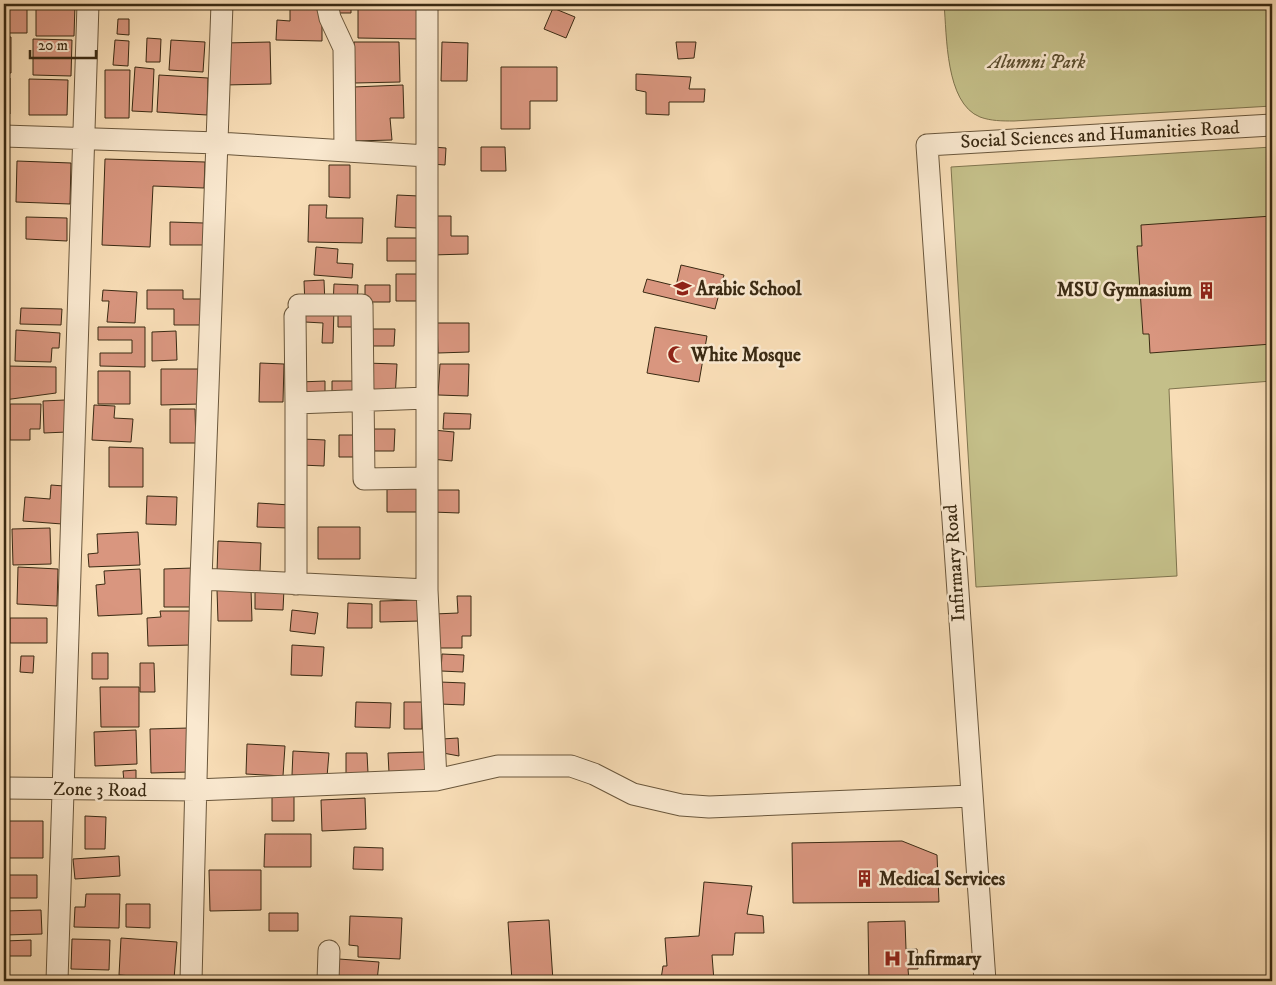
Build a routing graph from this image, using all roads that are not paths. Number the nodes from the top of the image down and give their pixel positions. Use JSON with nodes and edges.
{"nodes":[{"id":1,"x":88,"y":4,"type":"edge"},
{"id":2,"x":222,"y":4,"type":"edge"},
{"id":3,"x":327,"y":4,"type":"edge"},
{"id":4,"x":427,"y":4,"type":"edge"},
{"id":5,"x":1272,"y":125,"type":"edge"},
{"id":6,"x":4,"y":136,"type":"edge"},
{"id":7,"x":85,"y":138,"type":"junction"},
{"id":8,"x":218,"y":143,"type":"junction"},
{"id":9,"x":927,"y":144,"type":"joint"},
{"id":10,"x":345,"y":150,"type":"junction"},
{"id":11,"x":427,"y":156,"type":"junction"},
{"id":12,"x":427,"y":398,"type":"junction"},
{"id":13,"x":364,"y":400,"type":"junction"},
{"id":14,"x":296,"y":403,"type":"junction"},
{"id":15,"x":427,"y":478,"type":"junction"},
{"id":16,"x":201,"y":579,"type":"junction"},
{"id":17,"x":296,"y":584,"type":"junction"},
{"id":18,"x":427,"y":590,"type":"junction"},
{"id":19,"x":436,"y":780,"type":"junction"},
{"id":20,"x":4,"y":788,"type":"edge"},
{"id":21,"x":63,"y":790,"type":"junction"},
{"id":22,"x":196,"y":790,"type":"junction"},
{"id":23,"x":971,"y":796,"type":"junction"},
{"id":24,"x":329,"y":951,"type":"dead end"},
{"id":25,"x":57,"y":981,"type":"edge"},
{"id":26,"x":191,"y":981,"type":"edge"},
{"id":27,"x":328,"y":981,"type":"edge"},
{"id":28,"x":985,"y":981,"type":"edge"}],
"edges":[{"from":1,"to":7,"type":"street"},
{"from":2,"to":8,"type":"street"},
{"from":3,"to":10,"type":"street"},
{"from":4,"to":11,"type":"street"},
{"from":5,"to":9,"type":"street","name":"Social Sciences and Humanities Road"},
{"from":6,"to":7,"type":"street"},
{"from":7,"to":8,"type":"street"},
{"from":7,"to":21,"type":"street"},
{"from":8,"to":10,"type":"street"},
{"from":8,"to":16,"type":"street"},
{"from":9,"to":23,"type":"street","name":"Infirmary Road"},
{"from":10,"to":11,"type":"street"},
{"from":11,"to":12,"type":"street"},
{"from":12,"to":13,"type":"street"},
{"from":12,"to":15,"type":"street"},
{"from":13,"to":14,"type":"street"},
{"from":13,"to":14,"type":"street"},
{"from":13,"to":15,"type":"street"},
{"from":14,"to":17,"type":"street"},
{"from":15,"to":18,"type":"street"},
{"from":16,"to":17,"type":"street"},
{"from":16,"to":22,"type":"street"},
{"from":17,"to":18,"type":"street"},
{"from":18,"to":19,"type":"street"},
{"from":19,"to":22,"type":"street","name":"Zone 3 Road"},
{"from":19,"to":23,"type":"street","name":"Zone 3 Road"},
{"from":20,"to":21,"type":"street","name":"Zone 3 Road"},
{"from":21,"to":22,"type":"street","name":"Zone 3 Road"},
{"from":21,"to":25,"type":"street"},
{"from":22,"to":26,"type":"street"},
{"from":23,"to":28,"type":"street","name":"Infirmary Road"},
{"from":24,"to":27,"type":"street"}]}
